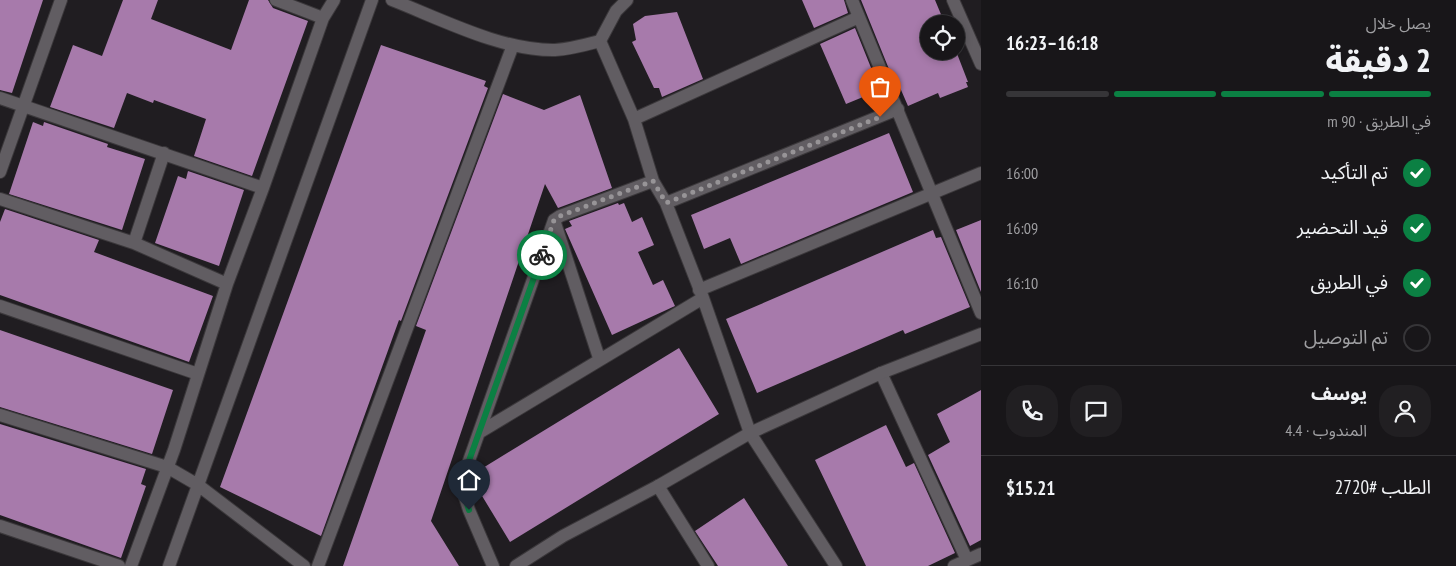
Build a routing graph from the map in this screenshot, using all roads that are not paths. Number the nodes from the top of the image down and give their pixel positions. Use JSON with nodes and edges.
{"nodes":[{"id":1,"x":61,"y":0,"type":"edge"},
{"id":2,"x":276,"y":0,"type":"edge"},
{"id":3,"x":334,"y":0,"type":"edge"},
{"id":4,"x":372,"y":0,"type":"edge"},
{"id":5,"x":392,"y":0,"type":"edge"},
{"id":6,"x":627,"y":0,"type":"edge"},
{"id":7,"x":852,"y":0,"type":"edge"},
{"id":8,"x":953,"y":0,"type":"edge"},
{"id":9,"x":859,"y":17,"type":"junction"},
{"id":10,"x":323,"y":18,"type":"junction"},
{"id":11,"x":600,"y":41,"type":"junction"},
{"id":12,"x":513,"y":45,"type":"junction"},
{"id":13,"x":981,"y":64,"type":"edge"},
{"id":14,"x":0,"y":98,"type":"edge"},
{"id":15,"x":24,"y":106,"type":"junction"},
{"id":16,"x":898,"y":109,"type":"junction"},
{"id":17,"x":634,"y":119,"type":"junction"},
{"id":18,"x":164,"y":153,"type":"junction"},
{"id":19,"x":0,"y":172,"type":"edge"},
{"id":20,"x":981,"y":173,"type":"edge"},
{"id":21,"x":653,"y":181,"type":"junction"},
{"id":22,"x":264,"y":188,"type":"junction"},
{"id":23,"x":931,"y":194,"type":"junction"},
{"id":24,"x":0,"y":199,"type":"edge"},
{"id":25,"x":666,"y":203,"type":"junction"},
{"id":26,"x":554,"y":220,"type":"junction"},
{"id":27,"x":134,"y":243,"type":"junction"},
{"id":28,"x":227,"y":284,"type":"junction"},
{"id":29,"x":701,"y":294,"type":"junction"},
{"id":30,"x":0,"y":306,"type":"edge"},
{"id":31,"x":981,"y":313,"type":"edge"},
{"id":32,"x":981,"y":334,"type":"edge"},
{"id":33,"x":599,"y":358,"type":"junction"},
{"id":34,"x":881,"y":373,"type":"junction"},
{"id":35,"x":198,"y":374,"type":"junction"},
{"id":36,"x":0,"y":415,"type":"edge"},
{"id":37,"x":480,"y":432,"type":"junction"},
{"id":38,"x":750,"y":433,"type":"junction"},
{"id":39,"x":167,"y":467,"type":"junction"},
{"id":40,"x":198,"y":485,"type":"junction"},
{"id":41,"x":658,"y":486,"type":"junction"},
{"id":42,"x":0,"y":526,"type":"edge"},
{"id":43,"x":981,"y":554,"type":"edge"},
{"id":44,"x":967,"y":560,"type":"junction"},
{"id":45,"x":119,"y":566,"type":"edge"},
{"id":46,"x":131,"y":566,"type":"edge"},
{"id":47,"x":169,"y":566,"type":"edge"},
{"id":48,"x":304,"y":566,"type":"edge"},
{"id":49,"x":318,"y":566,"type":"edge"},
{"id":50,"x":493,"y":566,"type":"edge"},
{"id":51,"x":516,"y":566,"type":"edge"},
{"id":52,"x":708,"y":566,"type":"edge"},
{"id":53,"x":836,"y":566,"type":"edge"},
{"id":54,"x":954,"y":566,"type":"edge"}],
"edges":[{"from":1,"to":15,"type":"street"},
{"from":2,"to":10,"type":"street"},
{"from":3,"to":10,"type":"street"},
{"from":4,"to":40,"type":"street"},
{"from":5,"to":12,"type":"street"},
{"from":6,"to":11,"type":"street"},
{"from":7,"to":9,"type":"street"},
{"from":8,"to":13,"type":"street"},
{"from":9,"to":16,"type":"street"},
{"from":9,"to":17,"type":"street"},
{"from":10,"to":22,"type":"street"},
{"from":11,"to":12,"type":"street"},
{"from":11,"to":17,"type":"street"},
{"from":12,"to":49,"type":"street"},
{"from":14,"to":15,"type":"street"},
{"from":15,"to":18,"type":"street"},
{"from":15,"to":19,"type":"street"},
{"from":16,"to":23,"type":"street"},
{"from":16,"to":25,"type":"street"},
{"from":17,"to":21,"type":"street"},
{"from":18,"to":22,"type":"street"},
{"from":18,"to":27,"type":"street"},
{"from":20,"to":23,"type":"street"},
{"from":21,"to":25,"type":"street"},
{"from":21,"to":26,"type":"street"},
{"from":22,"to":28,"type":"street"},
{"from":23,"to":29,"type":"street"},
{"from":23,"to":31,"type":"street"},
{"from":24,"to":27,"type":"street"},
{"from":25,"to":29,"type":"street"},
{"from":26,"to":33,"type":"street"},
{"from":26,"to":37,"type":"street"},
{"from":27,"to":28,"type":"street"},
{"from":28,"to":35,"type":"street"},
{"from":29,"to":33,"type":"street"},
{"from":29,"to":38,"type":"street"},
{"from":30,"to":35,"type":"street"},
{"from":32,"to":34,"type":"street"},
{"from":33,"to":37,"type":"street"},
{"from":34,"to":38,"type":"street"},
{"from":34,"to":44,"type":"street"},
{"from":35,"to":39,"type":"street"},
{"from":36,"to":39,"type":"street"},
{"from":37,"to":50,"type":"street"},
{"from":38,"to":41,"type":"street"},
{"from":38,"to":53,"type":"street"},
{"from":39,"to":40,"type":"street"},
{"from":39,"to":46,"type":"street"},
{"from":40,"to":47,"type":"street"},
{"from":40,"to":48,"type":"street"},
{"from":41,"to":51,"type":"street"},
{"from":41,"to":52,"type":"street"},
{"from":42,"to":45,"type":"street"},
{"from":43,"to":44,"type":"street"},
{"from":44,"to":54,"type":"street"}]}
